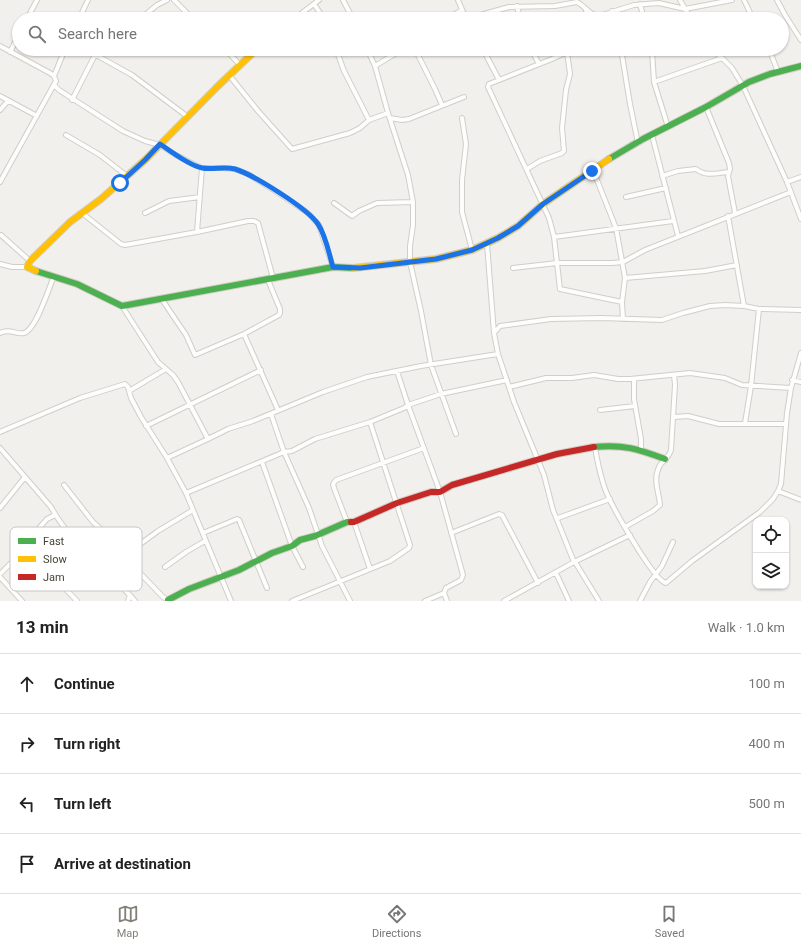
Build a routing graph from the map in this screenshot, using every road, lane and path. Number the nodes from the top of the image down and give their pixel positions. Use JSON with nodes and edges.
{"nodes":[{"id":1,"x":37,"y":0,"type":"edge"},
{"id":2,"x":88,"y":0,"type":"edge"},
{"id":3,"x":167,"y":0,"type":"edge"},
{"id":4,"x":174,"y":0,"type":"edge"},
{"id":5,"x":308,"y":0,"type":"edge"},
{"id":6,"x":319,"y":0,"type":"edge"},
{"id":7,"x":343,"y":0,"type":"edge"},
{"id":8,"x":458,"y":0,"type":"edge"},
{"id":9,"x":680,"y":0,"type":"edge"},
{"id":10,"x":732,"y":0,"type":"edge"},
{"id":11,"x":744,"y":0,"type":"edge"},
{"id":12,"x":777,"y":0,"type":"edge"},
{"id":13,"x":721,"y":1,"type":"edge"},
{"id":14,"x":579,"y":2,"type":"edge"},
{"id":15,"x":633,"y":2,"type":"edge"},
{"id":16,"x":313,"y":4,"type":"junction"},
{"id":17,"x":640,"y":4,"type":"junction"},
{"id":18,"x":517,"y":6,"type":"junction"},
{"id":19,"x":685,"y":9,"type":"junction"},
{"id":20,"x":462,"y":10,"type":"joint"},
{"id":21,"x":586,"y":11,"type":"edge"},
{"id":22,"x":612,"y":11,"type":"edge"},
{"id":23,"x":31,"y":12,"type":"edge"},
{"id":24,"x":82,"y":12,"type":"edge"},
{"id":25,"x":148,"y":12,"type":"edge"},
{"id":26,"x":186,"y":12,"type":"edge"},
{"id":27,"x":303,"y":12,"type":"edge"},
{"id":28,"x":319,"y":12,"type":"edge"},
{"id":29,"x":349,"y":12,"type":"edge"},
{"id":30,"x":458,"y":12,"type":"edge"},
{"id":31,"x":490,"y":12,"type":"edge"},
{"id":32,"x":518,"y":12,"type":"edge"},
{"id":33,"x":642,"y":12,"type":"edge"},
{"id":34,"x":687,"y":12,"type":"edge"},
{"id":35,"x":750,"y":12,"type":"edge"},
{"id":36,"x":783,"y":12,"type":"edge"},
{"id":37,"x":789,"y":21,"type":"edge"},
{"id":38,"x":801,"y":40,"type":"edge"},
{"id":39,"x":0,"y":46,"type":"edge"},
{"id":40,"x":12,"y":48,"type":"edge"},
{"id":41,"x":10,"y":52,"type":"joint"},
{"id":42,"x":18,"y":56,"type":"edge"},
{"id":43,"x":62,"y":56,"type":"edge"},
{"id":44,"x":95,"y":56,"type":"edge"},
{"id":45,"x":98,"y":56,"type":"edge"},
{"id":46,"x":231,"y":56,"type":"edge"},
{"id":47,"x":251,"y":56,"type":"edge"},
{"id":48,"x":339,"y":56,"type":"edge"},
{"id":49,"x":370,"y":56,"type":"edge"},
{"id":50,"x":391,"y":56,"type":"edge"},
{"id":51,"x":418,"y":56,"type":"edge"},
{"id":52,"x":487,"y":56,"type":"edge"},
{"id":53,"x":535,"y":56,"type":"edge"},
{"id":54,"x":558,"y":56,"type":"edge"},
{"id":55,"x":568,"y":56,"type":"edge"},
{"id":56,"x":622,"y":56,"type":"edge"},
{"id":57,"x":650,"y":56,"type":"edge"},
{"id":58,"x":772,"y":56,"type":"edge"},
{"id":59,"x":722,"y":58,"type":"joint"},
{"id":60,"x":539,"y":64,"type":"junction"},
{"id":61,"x":240,"y":66,"type":"junction"},
{"id":62,"x":375,"y":66,"type":"junction"},
{"id":63,"x":801,"y":67,"type":"edge"},
{"id":64,"x":778,"y":72,"type":"junction"},
{"id":65,"x":229,"y":75,"type":"junction"},
{"id":66,"x":54,"y":76,"type":"junction"},
{"id":67,"x":499,"y":80,"type":"junction"},
{"id":68,"x":654,"y":82,"type":"junction"},
{"id":69,"x":54,"y":85,"type":"junction"},
{"id":70,"x":743,"y":86,"type":"junction"},
{"id":71,"x":0,"y":96,"type":"edge"},
{"id":72,"x":464,"y":97,"type":"dead end"},
{"id":73,"x":8,"y":100,"type":"junction"},
{"id":74,"x":72,"y":100,"type":"junction"},
{"id":75,"x":442,"y":105,"type":"junction"},
{"id":76,"x":706,"y":107,"type":"junction"},
{"id":77,"x":0,"y":110,"type":"edge"},
{"id":78,"x":388,"y":113,"type":"junction"},
{"id":79,"x":37,"y":116,"type":"junction"},
{"id":80,"x":188,"y":117,"type":"junction"},
{"id":81,"x":390,"y":118,"type":"junction"},
{"id":82,"x":462,"y":118,"type":"dead end"},
{"id":83,"x":370,"y":120,"type":"junction"},
{"id":84,"x":668,"y":127,"type":"junction"},
{"id":85,"x":652,"y":135,"type":"junction"},
{"id":86,"x":66,"y":136,"type":"dead end"},
{"id":87,"x":638,"y":143,"type":"junction"},
{"id":88,"x":160,"y":144,"type":"junction"},
{"id":89,"x":202,"y":168,"type":"junction"},
{"id":90,"x":527,"y":169,"type":"junction"},
{"id":91,"x":592,"y":171,"type":"junction"},
{"id":92,"x":729,"y":172,"type":"junction"},
{"id":93,"x":127,"y":176,"type":"junction"},
{"id":94,"x":662,"y":176,"type":"junction"},
{"id":95,"x":801,"y":177,"type":"edge"},
{"id":96,"x":0,"y":182,"type":"edge"},
{"id":97,"x":787,"y":182,"type":"junction"},
{"id":98,"x":666,"y":188,"type":"junction"},
{"id":99,"x":791,"y":192,"type":"junction"},
{"id":100,"x":200,"y":197,"type":"junction"},
{"id":101,"x":626,"y":197,"type":"dead end"},
{"id":102,"x":413,"y":202,"type":"junction"},
{"id":103,"x":334,"y":203,"type":"dead end"},
{"id":104,"x":543,"y":204,"type":"junction"},
{"id":105,"x":145,"y":213,"type":"dead end"},
{"id":106,"x":735,"y":213,"type":"junction"},
{"id":107,"x":82,"y":214,"type":"junction"},
{"id":108,"x":728,"y":216,"type":"junction"},
{"id":109,"x":801,"y":219,"type":"edge"},
{"id":110,"x":673,"y":222,"type":"junction"},
{"id":111,"x":616,"y":228,"type":"junction"},
{"id":112,"x":197,"y":232,"type":"junction"},
{"id":113,"x":1,"y":235,"type":"dead end"},
{"id":114,"x":678,"y":236,"type":"junction"},
{"id":115,"x":554,"y":237,"type":"junction"},
{"id":116,"x":487,"y":244,"type":"junction"},
{"id":117,"x":472,"y":250,"type":"junction"},
{"id":118,"x":410,"y":262,"type":"junction"},
{"id":119,"x":623,"y":262,"type":"junction"},
{"id":120,"x":557,"y":263,"type":"junction"},
{"id":121,"x":0,"y":264,"type":"edge"},
{"id":122,"x":29,"y":264,"type":"junction"},
{"id":123,"x":737,"y":265,"type":"junction"},
{"id":124,"x":333,"y":267,"type":"junction"},
{"id":125,"x":513,"y":268,"type":"dead end"},
{"id":126,"x":54,"y":276,"type":"junction"},
{"id":127,"x":625,"y":278,"type":"junction"},
{"id":128,"x":271,"y":279,"type":"junction"},
{"id":129,"x":161,"y":298,"type":"junction"},
{"id":130,"x":622,"y":302,"type":"junction"},
{"id":131,"x":122,"y":306,"type":"junction"},
{"id":132,"x":744,"y":306,"type":"junction"},
{"id":133,"x":759,"y":309,"type":"junction"},
{"id":134,"x":801,"y":310,"type":"edge"},
{"id":135,"x":623,"y":319,"type":"junction"},
{"id":136,"x":0,"y":333,"type":"edge"},
{"id":137,"x":494,"y":333,"type":"junction"},
{"id":138,"x":244,"y":334,"type":"junction"},
{"id":139,"x":801,"y":353,"type":"edge"},
{"id":140,"x":498,"y":354,"type":"junction"},
{"id":141,"x":431,"y":365,"type":"junction"},
{"id":142,"x":166,"y":368,"type":"junction"},
{"id":143,"x":261,"y":370,"type":"junction"},
{"id":144,"x":397,"y":371,"type":"junction"},
{"id":145,"x":674,"y":375,"type":"junction"},
{"id":146,"x":634,"y":379,"type":"junction"},
{"id":147,"x":507,"y":380,"type":"junction"},
{"id":148,"x":792,"y":380,"type":"junction"},
{"id":149,"x":801,"y":382,"type":"edge"},
{"id":150,"x":751,"y":386,"type":"junction"},
{"id":151,"x":509,"y":387,"type":"junction"},
{"id":152,"x":791,"y":388,"type":"junction"},
{"id":153,"x":129,"y":391,"type":"junction"},
{"id":154,"x":441,"y":394,"type":"junction"},
{"id":155,"x":190,"y":404,"type":"junction"},
{"id":156,"x":408,"y":405,"type":"junction"},
{"id":157,"x":634,"y":406,"type":"junction"},
{"id":158,"x":278,"y":410,"type":"junction"},
{"id":159,"x":600,"y":410,"type":"dead end"},
{"id":160,"x":271,"y":414,"type":"junction"},
{"id":161,"x":674,"y":417,"type":"junction"},
{"id":162,"x":370,"y":422,"type":"junction"},
{"id":163,"x":745,"y":423,"type":"junction"},
{"id":164,"x":786,"y":424,"type":"junction"},
{"id":165,"x":146,"y":426,"type":"junction"},
{"id":166,"x":0,"y":432,"type":"edge"},
{"id":167,"x":456,"y":434,"type":"dead end"},
{"id":168,"x":208,"y":439,"type":"junction"},
{"id":169,"x":596,"y":447,"type":"junction"},
{"id":170,"x":0,"y":448,"type":"edge"},
{"id":171,"x":424,"y":448,"type":"junction"},
{"id":172,"x":641,"y":450,"type":"junction"},
{"id":173,"x":284,"y":452,"type":"junction"},
{"id":174,"x":167,"y":458,"type":"junction"},
{"id":175,"x":665,"y":459,"type":"junction"},
{"id":176,"x":538,"y":460,"type":"junction"},
{"id":177,"x":262,"y":462,"type":"junction"},
{"id":178,"x":384,"y":462,"type":"junction"},
{"id":179,"x":25,"y":476,"type":"junction"},
{"id":180,"x":64,"y":485,"type":"dead end"},
{"id":181,"x":778,"y":491,"type":"junction"},
{"id":182,"x":440,"y":492,"type":"junction"},
{"id":183,"x":186,"y":493,"type":"junction"},
{"id":184,"x":610,"y":499,"type":"junction"},
{"id":185,"x":801,"y":500,"type":"edge"},
{"id":186,"x":397,"y":503,"type":"junction"},
{"id":187,"x":0,"y":508,"type":"edge"},
{"id":188,"x":193,"y":510,"type":"junction"},
{"id":189,"x":55,"y":515,"type":"junction"},
{"id":190,"x":558,"y":518,"type":"junction"},
{"id":191,"x":350,"y":522,"type":"junction"},
{"id":192,"x":40,"y":527,"type":"edge"},
{"id":193,"x":65,"y":527,"type":"edge"},
{"id":194,"x":99,"y":527,"type":"edge"},
{"id":195,"x":625,"y":527,"type":"junction"},
{"id":196,"x":203,"y":533,"type":"junction"},
{"id":197,"x":451,"y":533,"type":"junction"},
{"id":198,"x":318,"y":535,"type":"junction"},
{"id":199,"x":630,"y":535,"type":"junction"},
{"id":200,"x":205,"y":541,"type":"junction"},
{"id":201,"x":673,"y":542,"type":"dead end"},
{"id":202,"x":142,"y":543,"type":"edge"},
{"id":203,"x":292,"y":546,"type":"junction"},
{"id":204,"x":256,"y":562,"type":"junction"},
{"id":205,"x":575,"y":562,"type":"junction"},
{"id":206,"x":10,"y":565,"type":"edge"},
{"id":207,"x":165,"y":567,"type":"dead end"},
{"id":208,"x":303,"y":567,"type":"dead end"},
{"id":209,"x":370,"y":569,"type":"junction"},
{"id":210,"x":556,"y":573,"type":"junction"},
{"id":211,"x":0,"y":575,"type":"edge"},
{"id":212,"x":142,"y":575,"type":"edge"},
{"id":213,"x":655,"y":575,"type":"junction"},
{"id":214,"x":220,"y":576,"type":"junction"},
{"id":215,"x":339,"y":580,"type":"junction"},
{"id":216,"x":538,"y":583,"type":"junction"},
{"id":217,"x":10,"y":587,"type":"edge"},
{"id":218,"x":267,"y":588,"type":"dead end"},
{"id":219,"x":14,"y":591,"type":"edge"},
{"id":220,"x":67,"y":591,"type":"edge"},
{"id":221,"x":126,"y":591,"type":"edge"},
{"id":222,"x":444,"y":593,"type":"junction"},
{"id":223,"x":130,"y":595,"type":"junction"},
{"id":224,"x":168,"y":600,"type":"edge"},
{"id":225,"x":22,"y":601,"type":"edge"},
{"id":226,"x":77,"y":601,"type":"edge"},
{"id":227,"x":128,"y":601,"type":"edge"},
{"id":228,"x":135,"y":601,"type":"edge"},
{"id":229,"x":231,"y":601,"type":"edge"},
{"id":230,"x":292,"y":601,"type":"edge"},
{"id":231,"x":350,"y":601,"type":"edge"},
{"id":232,"x":425,"y":601,"type":"edge"},
{"id":233,"x":447,"y":601,"type":"edge"},
{"id":234,"x":504,"y":601,"type":"edge"},
{"id":235,"x":569,"y":601,"type":"edge"},
{"id":236,"x":599,"y":601,"type":"edge"},
{"id":237,"x":640,"y":601,"type":"edge"}],
"edges":[{"from":1,"to":23,"type":"street"},
{"from":2,"to":24,"type":"street"},
{"from":3,"to":25,"type":"street"},
{"from":4,"to":26,"type":"street"},
{"from":5,"to":16,"type":"street"},
{"from":6,"to":16,"type":"street"},
{"from":7,"to":29,"type":"street"},
{"from":8,"to":20,"type":"street"},
{"from":9,"to":19,"type":"street"},
{"from":10,"to":13,"type":"street"},
{"from":11,"to":35,"type":"street"},
{"from":12,"to":36,"type":"street"},
{"from":13,"to":19,"type":"street"},
{"from":14,"to":18,"type":"street"},
{"from":14,"to":21,"type":"street"},
{"from":15,"to":17,"type":"street"},
{"from":15,"to":22,"type":"street"},
{"from":16,"to":27,"type":"street"},
{"from":16,"to":28,"type":"street"},
{"from":17,"to":19,"type":"street"},
{"from":17,"to":33,"type":"street"},
{"from":18,"to":31,"type":"street"},
{"from":18,"to":32,"type":"street"},
{"from":19,"to":34,"type":"street"},
{"from":20,"to":30,"type":"street"},
{"from":37,"to":38,"type":"street"},
{"from":39,"to":41,"type":"street"},
{"from":40,"to":41,"type":"street"},
{"from":42,"to":66,"type":"street"},
{"from":43,"to":66,"type":"street"},
{"from":44,"to":74,"type":"street"},
{"from":45,"to":80,"type":"street"},
{"from":46,"to":61,"type":"street"},
{"from":47,"to":61,"type":"street"},
{"from":48,"to":83,"type":"street"},
{"from":49,"to":62,"type":"street"},
{"from":50,"to":62,"type":"street"},
{"from":51,"to":75,"type":"street"},
{"from":52,"to":67,"type":"street"},
{"from":53,"to":60,"type":"street"},
{"from":54,"to":60,"type":"street"},
{"from":55,"to":90,"type":"street"},
{"from":56,"to":87,"type":"street"},
{"from":57,"to":68,"type":"street"},
{"from":58,"to":64,"type":"street"},
{"from":59,"to":68,"type":"street"},
{"from":59,"to":70,"type":"street"},
{"from":60,"to":67,"type":"street"},
{"from":61,"to":65,"type":"street"},
{"from":62,"to":78,"type":"street"},
{"from":63,"to":64,"type":"street"},
{"from":64,"to":70,"type":"street"},
{"from":65,"to":80,"type":"street"},
{"from":65,"to":83,"type":"street"},
{"from":66,"to":69,"type":"street"},
{"from":67,"to":90,"type":"street"},
{"from":68,"to":84,"type":"street"},
{"from":69,"to":74,"type":"street"},
{"from":69,"to":79,"type":"street"},
{"from":70,"to":76,"type":"street"},
{"from":70,"to":97,"type":"street"},
{"from":71,"to":73,"type":"street"},
{"from":72,"to":75,"type":"street"},
{"from":73,"to":77,"type":"street"},
{"from":73,"to":79,"type":"street"},
{"from":74,"to":88,"type":"street"},
{"from":75,"to":81,"type":"street"},
{"from":76,"to":84,"type":"street"},
{"from":76,"to":92,"type":"street"},
{"from":78,"to":81,"type":"street"},
{"from":78,"to":83,"type":"street"},
{"from":79,"to":96,"type":"street"},
{"from":80,"to":88,"type":"street"},
{"from":81,"to":102,"type":"street"},
{"from":82,"to":117,"type":"street"},
{"from":84,"to":85,"type":"street"},
{"from":85,"to":87,"type":"street"},
{"from":85,"to":94,"type":"street"},
{"from":86,"to":93,"type":"street"},
{"from":87,"to":91,"type":"street"},
{"from":88,"to":89,"type":"street"},
{"from":88,"to":93,"type":"street"},
{"from":89,"to":100,"type":"street"},
{"from":89,"to":124,"type":"street"},
{"from":90,"to":104,"type":"street"},
{"from":91,"to":104,"type":"street"},
{"from":91,"to":111,"type":"street"},
{"from":92,"to":94,"type":"street"},
{"from":92,"to":106,"type":"street"},
{"from":93,"to":107,"type":"street"},
{"from":94,"to":98,"type":"street"},
{"from":95,"to":97,"type":"street"},
{"from":97,"to":99,"type":"street"},
{"from":98,"to":101,"type":"street"},
{"from":98,"to":110,"type":"street"},
{"from":99,"to":106,"type":"street"},
{"from":99,"to":109,"type":"street"},
{"from":100,"to":105,"type":"street"},
{"from":100,"to":112,"type":"street"},
{"from":102,"to":103,"type":"street"},
{"from":102,"to":118,"type":"street"},
{"from":104,"to":115,"type":"street"},
{"from":104,"to":116,"type":"street"},
{"from":106,"to":108,"type":"street"},
{"from":107,"to":112,"type":"street"},
{"from":107,"to":122,"type":"street"},
{"from":108,"to":114,"type":"street"},
{"from":108,"to":123,"type":"street"},
{"from":110,"to":111,"type":"street"},
{"from":110,"to":114,"type":"street"},
{"from":111,"to":115,"type":"street"},
{"from":111,"to":119,"type":"street"},
{"from":112,"to":128,"type":"street"},
{"from":113,"to":122,"type":"street"},
{"from":114,"to":119,"type":"street"},
{"from":115,"to":120,"type":"street"},
{"from":116,"to":117,"type":"street"},
{"from":116,"to":137,"type":"street"},
{"from":117,"to":118,"type":"street"},
{"from":118,"to":124,"type":"street"},
{"from":118,"to":141,"type":"street"},
{"from":119,"to":120,"type":"street"},
{"from":119,"to":127,"type":"street"},
{"from":120,"to":125,"type":"street"},
{"from":120,"to":130,"type":"street"},
{"from":121,"to":122,"type":"street"},
{"from":122,"to":126,"type":"street"},
{"from":123,"to":127,"type":"street"},
{"from":123,"to":132,"type":"street"},
{"from":124,"to":128,"type":"street"},
{"from":126,"to":131,"type":"street"},
{"from":126,"to":136,"type":"street"},
{"from":127,"to":130,"type":"street"},
{"from":128,"to":129,"type":"street"},
{"from":128,"to":138,"type":"street"},
{"from":129,"to":131,"type":"street"},
{"from":129,"to":138,"type":"street"},
{"from":130,"to":135,"type":"street"},
{"from":131,"to":142,"type":"street"},
{"from":132,"to":133,"type":"street"},
{"from":132,"to":135,"type":"street"},
{"from":133,"to":134,"type":"street"},
{"from":133,"to":150,"type":"street"},
{"from":135,"to":137,"type":"street"},
{"from":137,"to":140,"type":"street"},
{"from":138,"to":143,"type":"street"},
{"from":139,"to":148,"type":"street"},
{"from":140,"to":141,"type":"street"},
{"from":140,"to":147,"type":"street"},
{"from":141,"to":144,"type":"street"},
{"from":141,"to":154,"type":"street"},
{"from":142,"to":153,"type":"street"},
{"from":142,"to":155,"type":"street"},
{"from":143,"to":155,"type":"street"},
{"from":143,"to":158,"type":"street"},
{"from":144,"to":156,"type":"street"},
{"from":144,"to":158,"type":"street"},
{"from":145,"to":146,"type":"street"},
{"from":145,"to":150,"type":"street"},
{"from":145,"to":161,"type":"street"},
{"from":146,"to":151,"type":"street"},
{"from":146,"to":157,"type":"street"},
{"from":147,"to":151,"type":"street"},
{"from":147,"to":154,"type":"street"},
{"from":148,"to":149,"type":"street"},
{"from":148,"to":152,"type":"street"},
{"from":150,"to":152,"type":"street"},
{"from":150,"to":163,"type":"street"},
{"from":151,"to":176,"type":"street"},
{"from":152,"to":164,"type":"street"},
{"from":153,"to":165,"type":"street"},
{"from":153,"to":166,"type":"street"},
{"from":154,"to":156,"type":"street"},
{"from":154,"to":167,"type":"street"},
{"from":155,"to":165,"type":"street"},
{"from":155,"to":168,"type":"street"},
{"from":156,"to":162,"type":"street"},
{"from":156,"to":171,"type":"street"},
{"from":157,"to":159,"type":"street"},
{"from":157,"to":172,"type":"street"},
{"from":158,"to":160,"type":"street"},
{"from":160,"to":168,"type":"street"},
{"from":160,"to":173,"type":"street"},
{"from":161,"to":163,"type":"street"},
{"from":161,"to":175,"type":"street"},
{"from":162,"to":173,"type":"street"},
{"from":162,"to":178,"type":"street"},
{"from":163,"to":164,"type":"street"},
{"from":164,"to":181,"type":"street"},
{"from":165,"to":174,"type":"street"},
{"from":168,"to":174,"type":"street"},
{"from":169,"to":172,"type":"street"},
{"from":169,"to":176,"type":"street"},
{"from":169,"to":184,"type":"street"},
{"from":170,"to":179,"type":"street"},
{"from":171,"to":178,"type":"street"},
{"from":171,"to":182,"type":"street"},
{"from":172,"to":175,"type":"street"},
{"from":173,"to":177,"type":"street"},
{"from":173,"to":198,"type":"street"},
{"from":174,"to":183,"type":"street"},
{"from":175,"to":195,"type":"street"},
{"from":176,"to":182,"type":"street"},
{"from":176,"to":190,"type":"street"},
{"from":177,"to":183,"type":"street"},
{"from":177,"to":203,"type":"street"},
{"from":178,"to":186,"type":"street"},
{"from":178,"to":191,"type":"street"},
{"from":179,"to":187,"type":"street"},
{"from":179,"to":189,"type":"street"},
{"from":180,"to":194,"type":"street"},
{"from":181,"to":185,"type":"street"},
{"from":181,"to":213,"type":"street"},
{"from":182,"to":186,"type":"street"},
{"from":182,"to":197,"type":"street"},
{"from":183,"to":188,"type":"street"},
{"from":184,"to":190,"type":"street"},
{"from":184,"to":195,"type":"street"},
{"from":186,"to":191,"type":"street"},
{"from":186,"to":209,"type":"street"},
{"from":188,"to":196,"type":"street"},
{"from":188,"to":202,"type":"street"},
{"from":189,"to":192,"type":"street"},
{"from":189,"to":193,"type":"street"},
{"from":190,"to":205,"type":"street"},
{"from":191,"to":198,"type":"street"},
{"from":191,"to":209,"type":"street"},
{"from":195,"to":199,"type":"street"},
{"from":196,"to":200,"type":"street"},
{"from":196,"to":204,"type":"street"},
{"from":197,"to":216,"type":"street"},
{"from":197,"to":222,"type":"street"},
{"from":198,"to":203,"type":"street"},
{"from":198,"to":215,"type":"street"},
{"from":199,"to":205,"type":"street"},
{"from":199,"to":213,"type":"street"},
{"from":200,"to":207,"type":"street"},
{"from":200,"to":214,"type":"street"},
{"from":201,"to":213,"type":"street"},
{"from":203,"to":204,"type":"street"},
{"from":203,"to":208,"type":"street"},
{"from":204,"to":214,"type":"street"},
{"from":204,"to":218,"type":"street"},
{"from":205,"to":210,"type":"street"},
{"from":205,"to":236,"type":"street"},
{"from":206,"to":211,"type":"street"},
{"from":209,"to":215,"type":"street"},
{"from":210,"to":216,"type":"street"},
{"from":210,"to":235,"type":"street"},
{"from":211,"to":217,"type":"street"},
{"from":212,"to":224,"type":"street"},
{"from":213,"to":237,"type":"street"},
{"from":214,"to":224,"type":"street"},
{"from":214,"to":229,"type":"street"},
{"from":215,"to":230,"type":"street"},
{"from":215,"to":231,"type":"street"},
{"from":216,"to":234,"type":"street"},
{"from":219,"to":225,"type":"street"},
{"from":220,"to":226,"type":"street"},
{"from":221,"to":223,"type":"street"},
{"from":222,"to":232,"type":"street"},
{"from":222,"to":233,"type":"street"},
{"from":223,"to":227,"type":"street"},
{"from":223,"to":228,"type":"street"}]}
